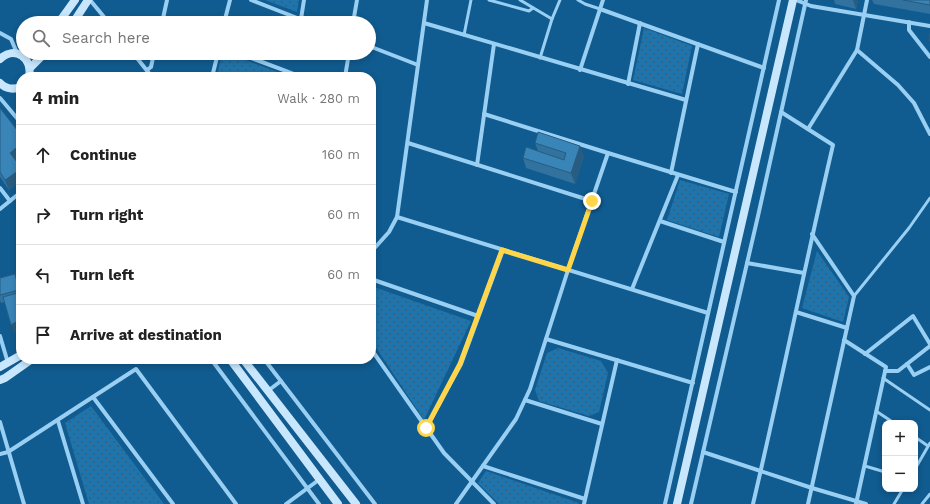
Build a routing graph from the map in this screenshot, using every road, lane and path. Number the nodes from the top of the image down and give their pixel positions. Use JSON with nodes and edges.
{"nodes":[{"id":1,"x":75,"y":0,"type":"edge"},
{"id":2,"x":89,"y":0,"type":"edge"},
{"id":3,"x":167,"y":0,"type":"edge"},
{"id":4,"x":230,"y":0,"type":"edge"},
{"id":5,"x":251,"y":0,"type":"edge"},
{"id":6,"x":304,"y":0,"type":"edge"},
{"id":7,"x":357,"y":0,"type":"edge"},
{"id":8,"x":426,"y":0,"type":"edge"},
{"id":9,"x":471,"y":0,"type":"edge"},
{"id":10,"x":489,"y":0,"type":"edge"},
{"id":11,"x":520,"y":0,"type":"edge"},
{"id":12,"x":560,"y":0,"type":"edge"},
{"id":13,"x":578,"y":0,"type":"edge"},
{"id":14,"x":603,"y":0,"type":"edge"},
{"id":15,"x":779,"y":0,"type":"edge"},
{"id":16,"x":793,"y":0,"type":"edge"},
{"id":17,"x":796,"y":0,"type":"edge"},
{"id":18,"x":867,"y":0,"type":"edge"},
{"id":19,"x":805,"y":2,"type":"edge"},
{"id":20,"x":533,"y":8,"type":"junction"},
{"id":21,"x":600,"y":9,"type":"junction"},
{"id":22,"x":864,"y":15,"type":"junction"},
{"id":23,"x":63,"y":16,"type":"edge"},
{"id":24,"x":78,"y":16,"type":"edge"},
{"id":25,"x":103,"y":16,"type":"edge"},
{"id":26,"x":164,"y":16,"type":"edge"},
{"id":27,"x":226,"y":16,"type":"edge"},
{"id":28,"x":293,"y":16,"type":"edge"},
{"id":29,"x":301,"y":16,"type":"edge"},
{"id":30,"x":354,"y":16,"type":"edge"},
{"id":31,"x":552,"y":20,"type":"junction"},
{"id":32,"x":909,"y":22,"type":"junction"},
{"id":33,"x":424,"y":23,"type":"junction"},
{"id":34,"x":640,"y":23,"type":"junction"},
{"id":35,"x":930,"y":26,"type":"edge"},
{"id":36,"x":0,"y":33,"type":"edge"},
{"id":37,"x":464,"y":36,"type":"junction"},
{"id":38,"x":494,"y":44,"type":"junction"},
{"id":39,"x":698,"y":44,"type":"junction"},
{"id":40,"x":16,"y":46,"type":"edge"},
{"id":41,"x":376,"y":49,"type":"edge"},
{"id":42,"x":857,"y":50,"type":"junction"},
{"id":43,"x":16,"y":54,"type":"edge"},
{"id":44,"x":1,"y":55,"type":"edge"},
{"id":45,"x":930,"y":57,"type":"edge"},
{"id":46,"x":540,"y":58,"type":"junction"},
{"id":47,"x":26,"y":60,"type":"edge"},
{"id":48,"x":41,"y":60,"type":"edge"},
{"id":49,"x":139,"y":60,"type":"edge"},
{"id":50,"x":152,"y":60,"type":"edge"},
{"id":51,"x":216,"y":60,"type":"edge"},
{"id":52,"x":256,"y":60,"type":"edge"},
{"id":53,"x":348,"y":60,"type":"edge"},
{"id":54,"x":418,"y":65,"type":"junction"},
{"id":55,"x":764,"y":68,"type":"junction"},
{"id":56,"x":147,"y":70,"type":"joint"},
{"id":57,"x":580,"y":70,"type":"junction"},
{"id":58,"x":285,"y":71,"type":"joint"},
{"id":59,"x":30,"y":72,"type":"edge"},
{"id":60,"x":33,"y":72,"type":"edge"},
{"id":61,"x":213,"y":72,"type":"edge"},
{"id":62,"x":288,"y":72,"type":"edge"},
{"id":63,"x":346,"y":72,"type":"edge"},
{"id":64,"x":0,"y":83,"type":"edge"},
{"id":65,"x":628,"y":84,"type":"junction"},
{"id":66,"x":16,"y":88,"type":"edge"},
{"id":67,"x":0,"y":98,"type":"edge"},
{"id":68,"x":686,"y":100,"type":"junction"},
{"id":69,"x":781,"y":112,"type":"junction"},
{"id":70,"x":484,"y":114,"type":"junction"},
{"id":71,"x":16,"y":117,"type":"edge"},
{"id":72,"x":808,"y":129,"type":"junction"},
{"id":73,"x":930,"y":134,"type":"edge"},
{"id":74,"x":408,"y":144,"type":"junction"},
{"id":75,"x":608,"y":153,"type":"junction"},
{"id":76,"x":477,"y":165,"type":"junction"},
{"id":77,"x":671,"y":173,"type":"junction"},
{"id":78,"x":678,"y":175,"type":"junction"},
{"id":79,"x":0,"y":188,"type":"edge"},
{"id":80,"x":736,"y":192,"type":"junction"},
{"id":81,"x":16,"y":196,"type":"edge"},
{"id":82,"x":930,"y":198,"type":"edge"},
{"id":83,"x":10,"y":201,"type":"junction"},
{"id":84,"x":592,"y":201,"type":"junction"},
{"id":85,"x":0,"y":209,"type":"edge"},
{"id":86,"x":397,"y":217,"type":"junction"},
{"id":87,"x":660,"y":221,"type":"junction"},
{"id":88,"x":812,"y":234,"type":"junction"},
{"id":89,"x":724,"y":242,"type":"junction"},
{"id":90,"x":376,"y":246,"type":"edge"},
{"id":91,"x":502,"y":250,"type":"junction"},
{"id":92,"x":747,"y":263,"type":"junction"},
{"id":93,"x":568,"y":270,"type":"junction"},
{"id":94,"x":804,"y":273,"type":"junction"},
{"id":95,"x":376,"y":281,"type":"edge"},
{"id":96,"x":632,"y":289,"type":"junction"},
{"id":97,"x":854,"y":296,"type":"junction"},
{"id":98,"x":796,"y":312,"type":"junction"},
{"id":99,"x":708,"y":313,"type":"junction"},
{"id":100,"x":478,"y":316,"type":"junction"},
{"id":101,"x":847,"y":328,"type":"junction"},
{"id":102,"x":0,"y":336,"type":"edge"},
{"id":103,"x":546,"y":339,"type":"junction"},
{"id":104,"x":844,"y":340,"type":"junction"},
{"id":105,"x":930,"y":345,"type":"edge"},
{"id":106,"x":865,"y":354,"type":"junction"},
{"id":107,"x":376,"y":356,"type":"edge"},
{"id":108,"x":16,"y":358,"type":"edge"},
{"id":109,"x":617,"y":360,"type":"junction"},
{"id":110,"x":8,"y":363,"type":"junction"},
{"id":111,"x":25,"y":364,"type":"edge"},
{"id":112,"x":215,"y":364,"type":"edge"},
{"id":113,"x":234,"y":364,"type":"edge"},
{"id":114,"x":247,"y":364,"type":"edge"},
{"id":115,"x":268,"y":364,"type":"edge"},
{"id":116,"x":907,"y":364,"type":"junction"},
{"id":117,"x":0,"y":367,"type":"edge"},
{"id":118,"x":930,"y":367,"type":"edge"},
{"id":119,"x":885,"y":371,"type":"junction"},
{"id":120,"x":883,"y":378,"type":"junction"},
{"id":121,"x":0,"y":380,"type":"edge"},
{"id":122,"x":281,"y":381,"type":"junction"},
{"id":123,"x":693,"y":383,"type":"junction"},
{"id":124,"x":266,"y":387,"type":"junction"},
{"id":125,"x":254,"y":391,"type":"junction"},
{"id":126,"x":93,"y":398,"type":"junction"},
{"id":127,"x":525,"y":400,"type":"junction"},
{"id":128,"x":930,"y":410,"type":"edge"},
{"id":129,"x":876,"y":411,"type":"junction"},
{"id":130,"x":58,"y":420,"type":"junction"},
{"id":131,"x":890,"y":420,"type":"edge"},
{"id":132,"x":0,"y":422,"type":"edge"},
{"id":133,"x":602,"y":424,"type":"junction"},
{"id":134,"x":426,"y":428,"type":"junction"},
{"id":135,"x":918,"y":439,"type":"edge"},
{"id":136,"x":929,"y":445,"type":"edge"},
{"id":137,"x":8,"y":452,"type":"junction"},
{"id":138,"x":703,"y":452,"type":"junction"},
{"id":139,"x":0,"y":454,"type":"edge"},
{"id":140,"x":918,"y":464,"type":"edge"},
{"id":141,"x":483,"y":466,"type":"junction"},
{"id":142,"x":865,"y":466,"type":"junction"},
{"id":143,"x":761,"y":471,"type":"junction"},
{"id":144,"x":882,"y":471,"type":"edge"},
{"id":145,"x":320,"y":479,"type":"junction"},
{"id":146,"x":472,"y":482,"type":"junction"},
{"id":147,"x":307,"y":488,"type":"junction"},
{"id":148,"x":812,"y":488,"type":"junction"},
{"id":149,"x":901,"y":492,"type":"edge"},
{"id":150,"x":930,"y":494,"type":"edge"},
{"id":151,"x":585,"y":499,"type":"junction"},
{"id":152,"x":857,"y":503,"type":"edge"},
{"id":153,"x":24,"y":504,"type":"edge"},
{"id":154,"x":83,"y":504,"type":"edge"},
{"id":155,"x":173,"y":504,"type":"edge"},
{"id":156,"x":236,"y":504,"type":"edge"},
{"id":157,"x":286,"y":504,"type":"edge"},
{"id":158,"x":318,"y":504,"type":"edge"},
{"id":159,"x":338,"y":504,"type":"edge"},
{"id":160,"x":356,"y":504,"type":"edge"},
{"id":161,"x":375,"y":504,"type":"edge"},
{"id":162,"x":456,"y":504,"type":"edge"},
{"id":163,"x":494,"y":504,"type":"edge"},
{"id":164,"x":584,"y":504,"type":"edge"},
{"id":165,"x":665,"y":504,"type":"edge"},
{"id":166,"x":677,"y":504,"type":"edge"},
{"id":167,"x":691,"y":504,"type":"edge"},
{"id":168,"x":753,"y":504,"type":"edge"},
{"id":169,"x":808,"y":504,"type":"edge"},
{"id":170,"x":866,"y":504,"type":"edge"},
{"id":171,"x":894,"y":504,"type":"edge"},
{"id":172,"x":922,"y":504,"type":"edge"}],
"edges":[{"from":1,"to":23,"type":"street"},
{"from":2,"to":24,"type":"street"},
{"from":2,"to":25,"type":"street"},
{"from":3,"to":26,"type":"street"},
{"from":4,"to":27,"type":"street"},
{"from":5,"to":28,"type":"street"},
{"from":6,"to":29,"type":"street"},
{"from":7,"to":30,"type":"street"},
{"from":8,"to":33,"type":"street"},
{"from":9,"to":37,"type":"lane"},
{"from":10,"to":20,"type":"lane"},
{"from":11,"to":20,"type":"lane"},
{"from":12,"to":31,"type":"lane"},
{"from":13,"to":21,"type":"lane"},
{"from":14,"to":21,"type":"street"},
{"from":15,"to":55,"type":"street"},
{"from":16,"to":166,"type":"street"},
{"from":17,"to":19,"type":"street"},
{"from":18,"to":22,"type":"street"},
{"from":19,"to":22,"type":"street"},
{"from":19,"to":69,"type":"street"},
{"from":20,"to":31,"type":"lane"},
{"from":21,"to":34,"type":"street"},
{"from":21,"to":57,"type":"street"},
{"from":22,"to":32,"type":"street"},
{"from":22,"to":42,"type":"street"},
{"from":31,"to":46,"type":"lane"},
{"from":32,"to":35,"type":"street"},
{"from":32,"to":45,"type":"street"},
{"from":33,"to":37,"type":"street"},
{"from":33,"to":54,"type":"street"},
{"from":34,"to":39,"type":"street"},
{"from":34,"to":65,"type":"street"},
{"from":36,"to":40,"type":"street"},
{"from":37,"to":38,"type":"street"},
{"from":38,"to":46,"type":"street"},
{"from":38,"to":70,"type":"street"},
{"from":39,"to":55,"type":"street"},
{"from":39,"to":68,"type":"street"},
{"from":41,"to":54,"type":"street"},
{"from":42,"to":72,"type":"street"},
{"from":42,"to":73,"type":"street"},
{"from":43,"to":44,"type":"street"},
{"from":46,"to":57,"type":"street"},
{"from":47,"to":59,"type":"street"},
{"from":48,"to":60,"type":"street"},
{"from":49,"to":56,"type":"street"},
{"from":50,"to":56,"type":"street"},
{"from":51,"to":61,"type":"street"},
{"from":52,"to":58,"type":"street"},
{"from":53,"to":63,"type":"street"},
{"from":54,"to":74,"type":"street"},
{"from":55,"to":80,"type":"street"},
{"from":57,"to":65,"type":"street"},
{"from":58,"to":62,"type":"street"},
{"from":64,"to":66,"type":"street"},
{"from":65,"to":68,"type":"street"},
{"from":67,"to":71,"type":"street"},
{"from":68,"to":77,"type":"street"},
{"from":69,"to":72,"type":"street"},
{"from":69,"to":92,"type":"street"},
{"from":70,"to":75,"type":"street"},
{"from":70,"to":76,"type":"street"},
{"from":72,"to":88,"type":"street"},
{"from":74,"to":76,"type":"street"},
{"from":74,"to":86,"type":"street"},
{"from":75,"to":77,"type":"street"},
{"from":75,"to":84,"type":"street"},
{"from":76,"to":84,"type":"street"},
{"from":77,"to":78,"type":"street"},
{"from":78,"to":80,"type":"street"},
{"from":78,"to":87,"type":"street"},
{"from":79,"to":83,"type":"street"},
{"from":80,"to":89,"type":"street"},
{"from":81,"to":83,"type":"street"},
{"from":82,"to":97,"type":"lane"},
{"from":83,"to":85,"type":"street"},
{"from":84,"to":93,"type":"street"},
{"from":86,"to":90,"type":"street"},
{"from":86,"to":91,"type":"street"},
{"from":87,"to":89,"type":"street"},
{"from":87,"to":96,"type":"street"},
{"from":88,"to":94,"type":"street"},
{"from":88,"to":97,"type":"street"},
{"from":89,"to":99,"type":"street"},
{"from":91,"to":93,"type":"street"},
{"from":91,"to":100,"type":"street"},
{"from":92,"to":94,"type":"street"},
{"from":92,"to":138,"type":"street"},
{"from":93,"to":96,"type":"street"},
{"from":93,"to":103,"type":"street"},
{"from":94,"to":98,"type":"street"},
{"from":95,"to":100,"type":"street"},
{"from":96,"to":99,"type":"street"},
{"from":97,"to":101,"type":"street"},
{"from":98,"to":101,"type":"street"},
{"from":98,"to":143,"type":"street"},
{"from":99,"to":123,"type":"street"},
{"from":100,"to":134,"type":"street"},
{"from":101,"to":104,"type":"street"},
{"from":102,"to":110,"type":"street"},
{"from":103,"to":109,"type":"street"},
{"from":103,"to":127,"type":"street"},
{"from":104,"to":106,"type":"street"},
{"from":104,"to":148,"type":"street"},
{"from":105,"to":106,"type":"street"},
{"from":105,"to":116,"type":"street"},
{"from":106,"to":119,"type":"street"},
{"from":107,"to":134,"type":"street"},
{"from":108,"to":110,"type":"street"},
{"from":109,"to":123,"type":"street"},
{"from":109,"to":133,"type":"street"},
{"from":110,"to":117,"type":"street"},
{"from":111,"to":121,"type":"street"},
{"from":112,"to":147,"type":"street"},
{"from":113,"to":125,"type":"street"},
{"from":114,"to":124,"type":"street"},
{"from":115,"to":122,"type":"street"},
{"from":116,"to":118,"type":"street"},
{"from":116,"to":119,"type":"street"},
{"from":119,"to":120,"type":"street"},
{"from":120,"to":128,"type":"lane"},
{"from":120,"to":129,"type":"street"},
{"from":122,"to":124,"type":"street"},
{"from":122,"to":161,"type":"street"},
{"from":123,"to":165,"type":"street"},
{"from":124,"to":125,"type":"street"},
{"from":124,"to":160,"type":"street"},
{"from":125,"to":145,"type":"street"},
{"from":126,"to":130,"type":"street"},
{"from":126,"to":155,"type":"street"},
{"from":126,"to":156,"type":"street"},
{"from":127,"to":133,"type":"street"},
{"from":127,"to":141,"type":"street"},
{"from":129,"to":131,"type":"lane"},
{"from":129,"to":142,"type":"street"},
{"from":130,"to":137,"type":"street"},
{"from":130,"to":154,"type":"street"},
{"from":132,"to":137,"type":"street"},
{"from":133,"to":151,"type":"street"},
{"from":134,"to":146,"type":"street"},
{"from":135,"to":136,"type":"lane"},
{"from":136,"to":140,"type":"lane"},
{"from":137,"to":139,"type":"street"},
{"from":137,"to":153,"type":"street"},
{"from":138,"to":143,"type":"street"},
{"from":138,"to":167,"type":"street"},
{"from":141,"to":146,"type":"street"},
{"from":141,"to":151,"type":"street"},
{"from":142,"to":144,"type":"lane"},
{"from":142,"to":152,"type":"street"},
{"from":143,"to":148,"type":"street"},
{"from":143,"to":168,"type":"street"},
{"from":145,"to":147,"type":"street"},
{"from":145,"to":159,"type":"street"},
{"from":146,"to":162,"type":"street"},
{"from":146,"to":163,"type":"street"},
{"from":147,"to":157,"type":"street"},
{"from":147,"to":158,"type":"street"},
{"from":148,"to":152,"type":"street"},
{"from":148,"to":169,"type":"street"},
{"from":149,"to":171,"type":"lane"},
{"from":150,"to":172,"type":"lane"},
{"from":151,"to":164,"type":"street"},
{"from":152,"to":170,"type":"street"}]}
